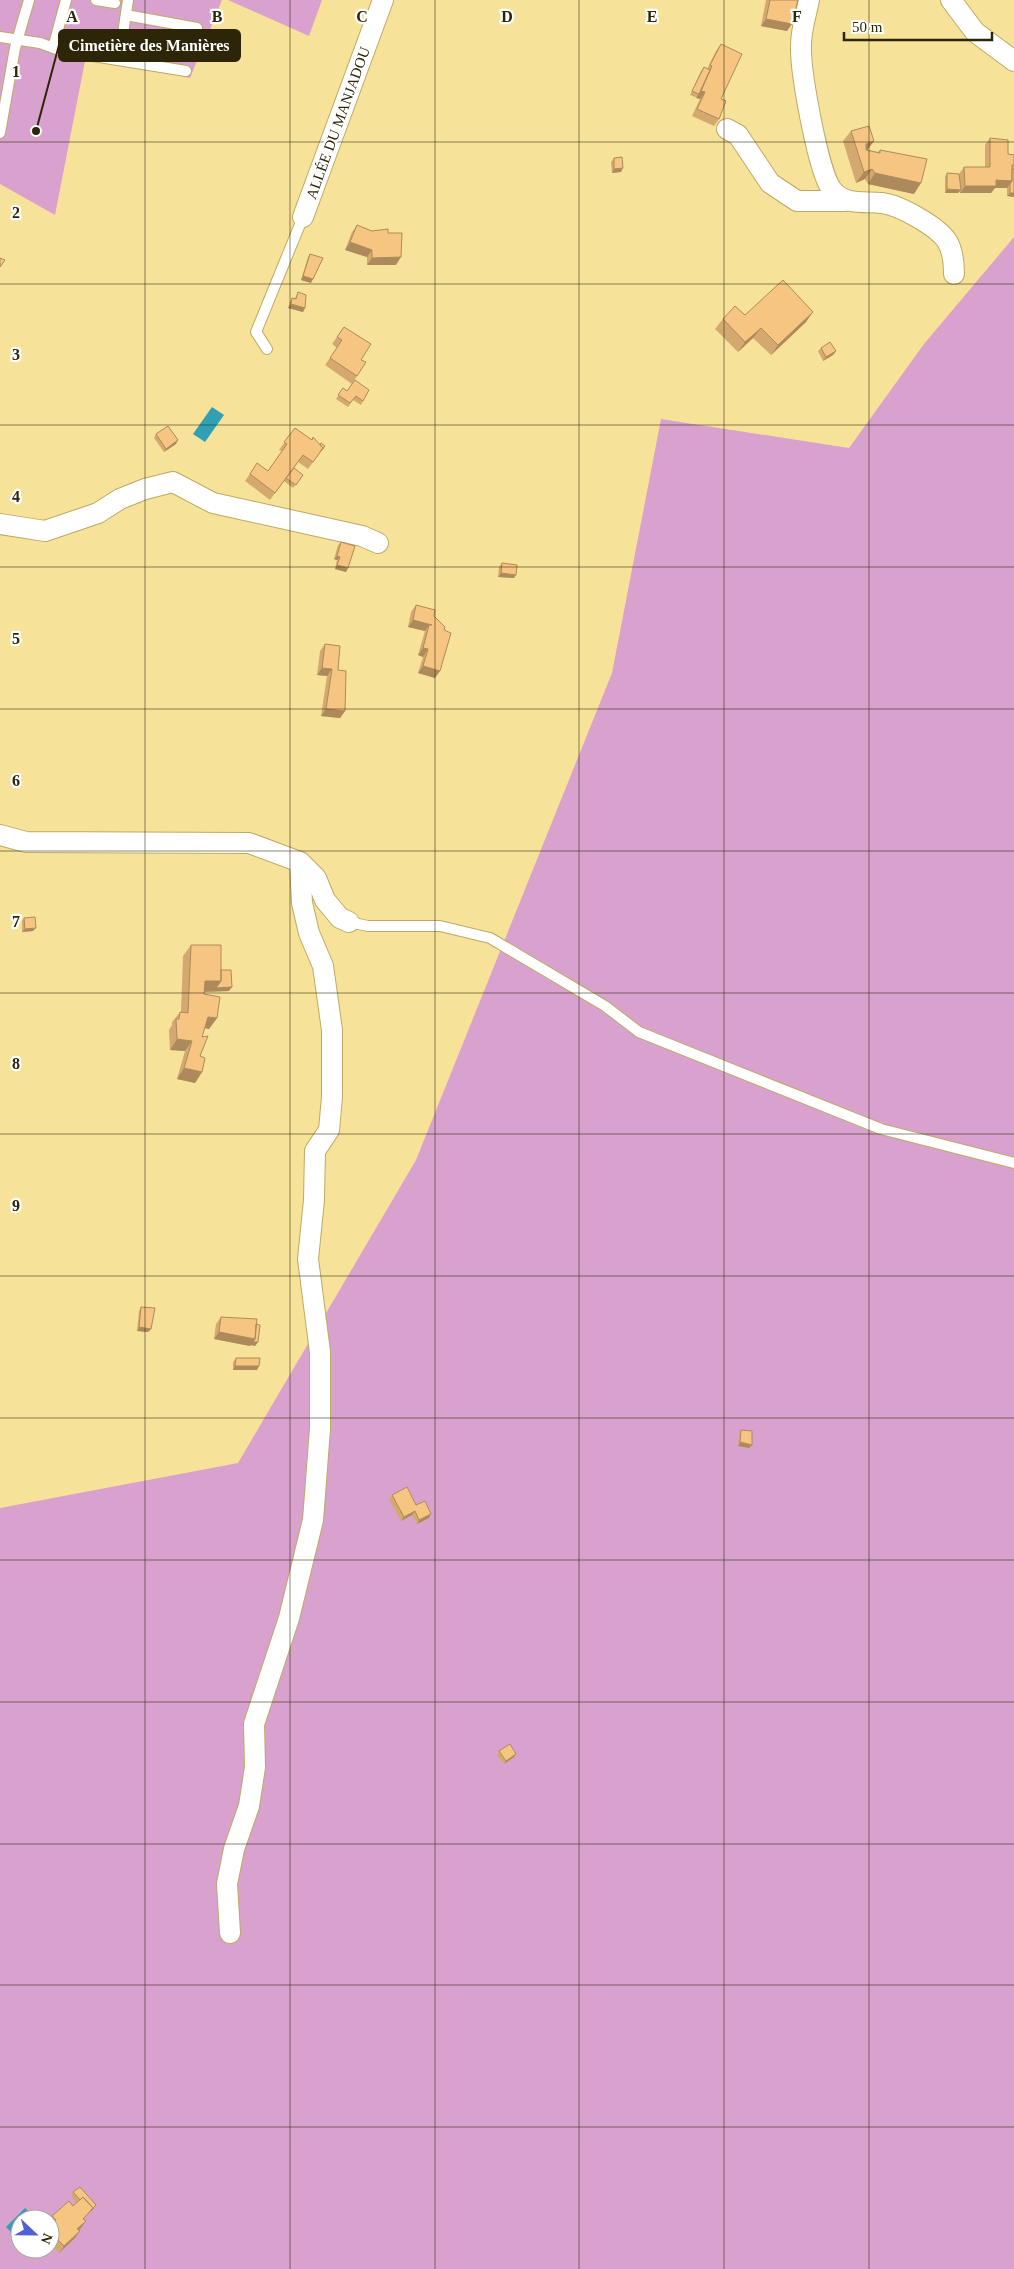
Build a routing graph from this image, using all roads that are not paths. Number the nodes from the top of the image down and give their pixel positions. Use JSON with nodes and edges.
{"nodes":[{"id":1,"x":29,"y":0,"type":"edge"},
{"id":2,"x":66,"y":0,"type":"edge"},
{"id":3,"x":96,"y":0,"type":"edge"},
{"id":4,"x":128,"y":0,"type":"edge"},
{"id":5,"x":383,"y":0,"type":"edge"},
{"id":6,"x":809,"y":0,"type":"edge"},
{"id":7,"x":950,"y":0,"type":"edge"},
{"id":8,"x":115,"y":3,"type":"dead end"},
{"id":9,"x":126,"y":15,"type":"junction"},
{"id":10,"x":198,"y":28,"type":"dead end"},
{"id":11,"x":0,"y":37,"type":"edge"},
{"id":12,"x":17,"y":39,"type":"junction"},
{"id":13,"x":53,"y":48,"type":"junction"},
{"id":14,"x":119,"y":60,"type":"junction"},
{"id":15,"x":1014,"y":61,"type":"edge"},
{"id":16,"x":186,"y":70,"type":"dead end"},
{"id":17,"x":2,"y":112,"type":"edge"},
{"id":18,"x":728,"y":129,"type":"dead end"},
{"id":19,"x":0,"y":133,"type":"edge"},
{"id":20,"x":846,"y":201,"type":"junction"},
{"id":21,"x":303,"y":217,"type":"joint"},
{"id":22,"x":954,"y":274,"type":"dead end"},
{"id":23,"x":267,"y":349,"type":"dead end"},
{"id":24,"x":0,"y":524,"type":"edge"},
{"id":25,"x":378,"y":543,"type":"dead end"},
{"id":26,"x":0,"y":835,"type":"edge"},
{"id":27,"x":300,"y":862,"type":"junction"},
{"id":28,"x":349,"y":922,"type":"joint"},
{"id":29,"x":1014,"y":1163,"type":"edge"},
{"id":30,"x":230,"y":1933,"type":"dead end"}],
"edges":[{"from":1,"to":12,"type":"lane"},
{"from":2,"to":13,"type":"lane"},
{"from":3,"to":8,"type":"lane"},
{"from":4,"to":9,"type":"lane"},
{"from":5,"to":21,"type":"street","name":"ALLÉE DU MANJADOU"},
{"from":6,"to":20,"type":"street"},
{"from":7,"to":15,"type":"street"},
{"from":9,"to":10,"type":"lane"},
{"from":9,"to":14,"type":"lane"},
{"from":11,"to":12,"type":"lane"},
{"from":12,"to":13,"type":"lane"},
{"from":12,"to":17,"type":"lane"},
{"from":13,"to":14,"type":"lane"},
{"from":14,"to":16,"type":"lane"},
{"from":17,"to":19,"type":"lane"},
{"from":18,"to":20,"type":"street"},
{"from":20,"to":22,"type":"street"},
{"from":21,"to":23,"type":"lane"},
{"from":24,"to":25,"type":"street"},
{"from":26,"to":27,"type":"street"},
{"from":27,"to":28,"type":"street"},
{"from":27,"to":30,"type":"street"},
{"from":28,"to":29,"type":"lane"}]}
